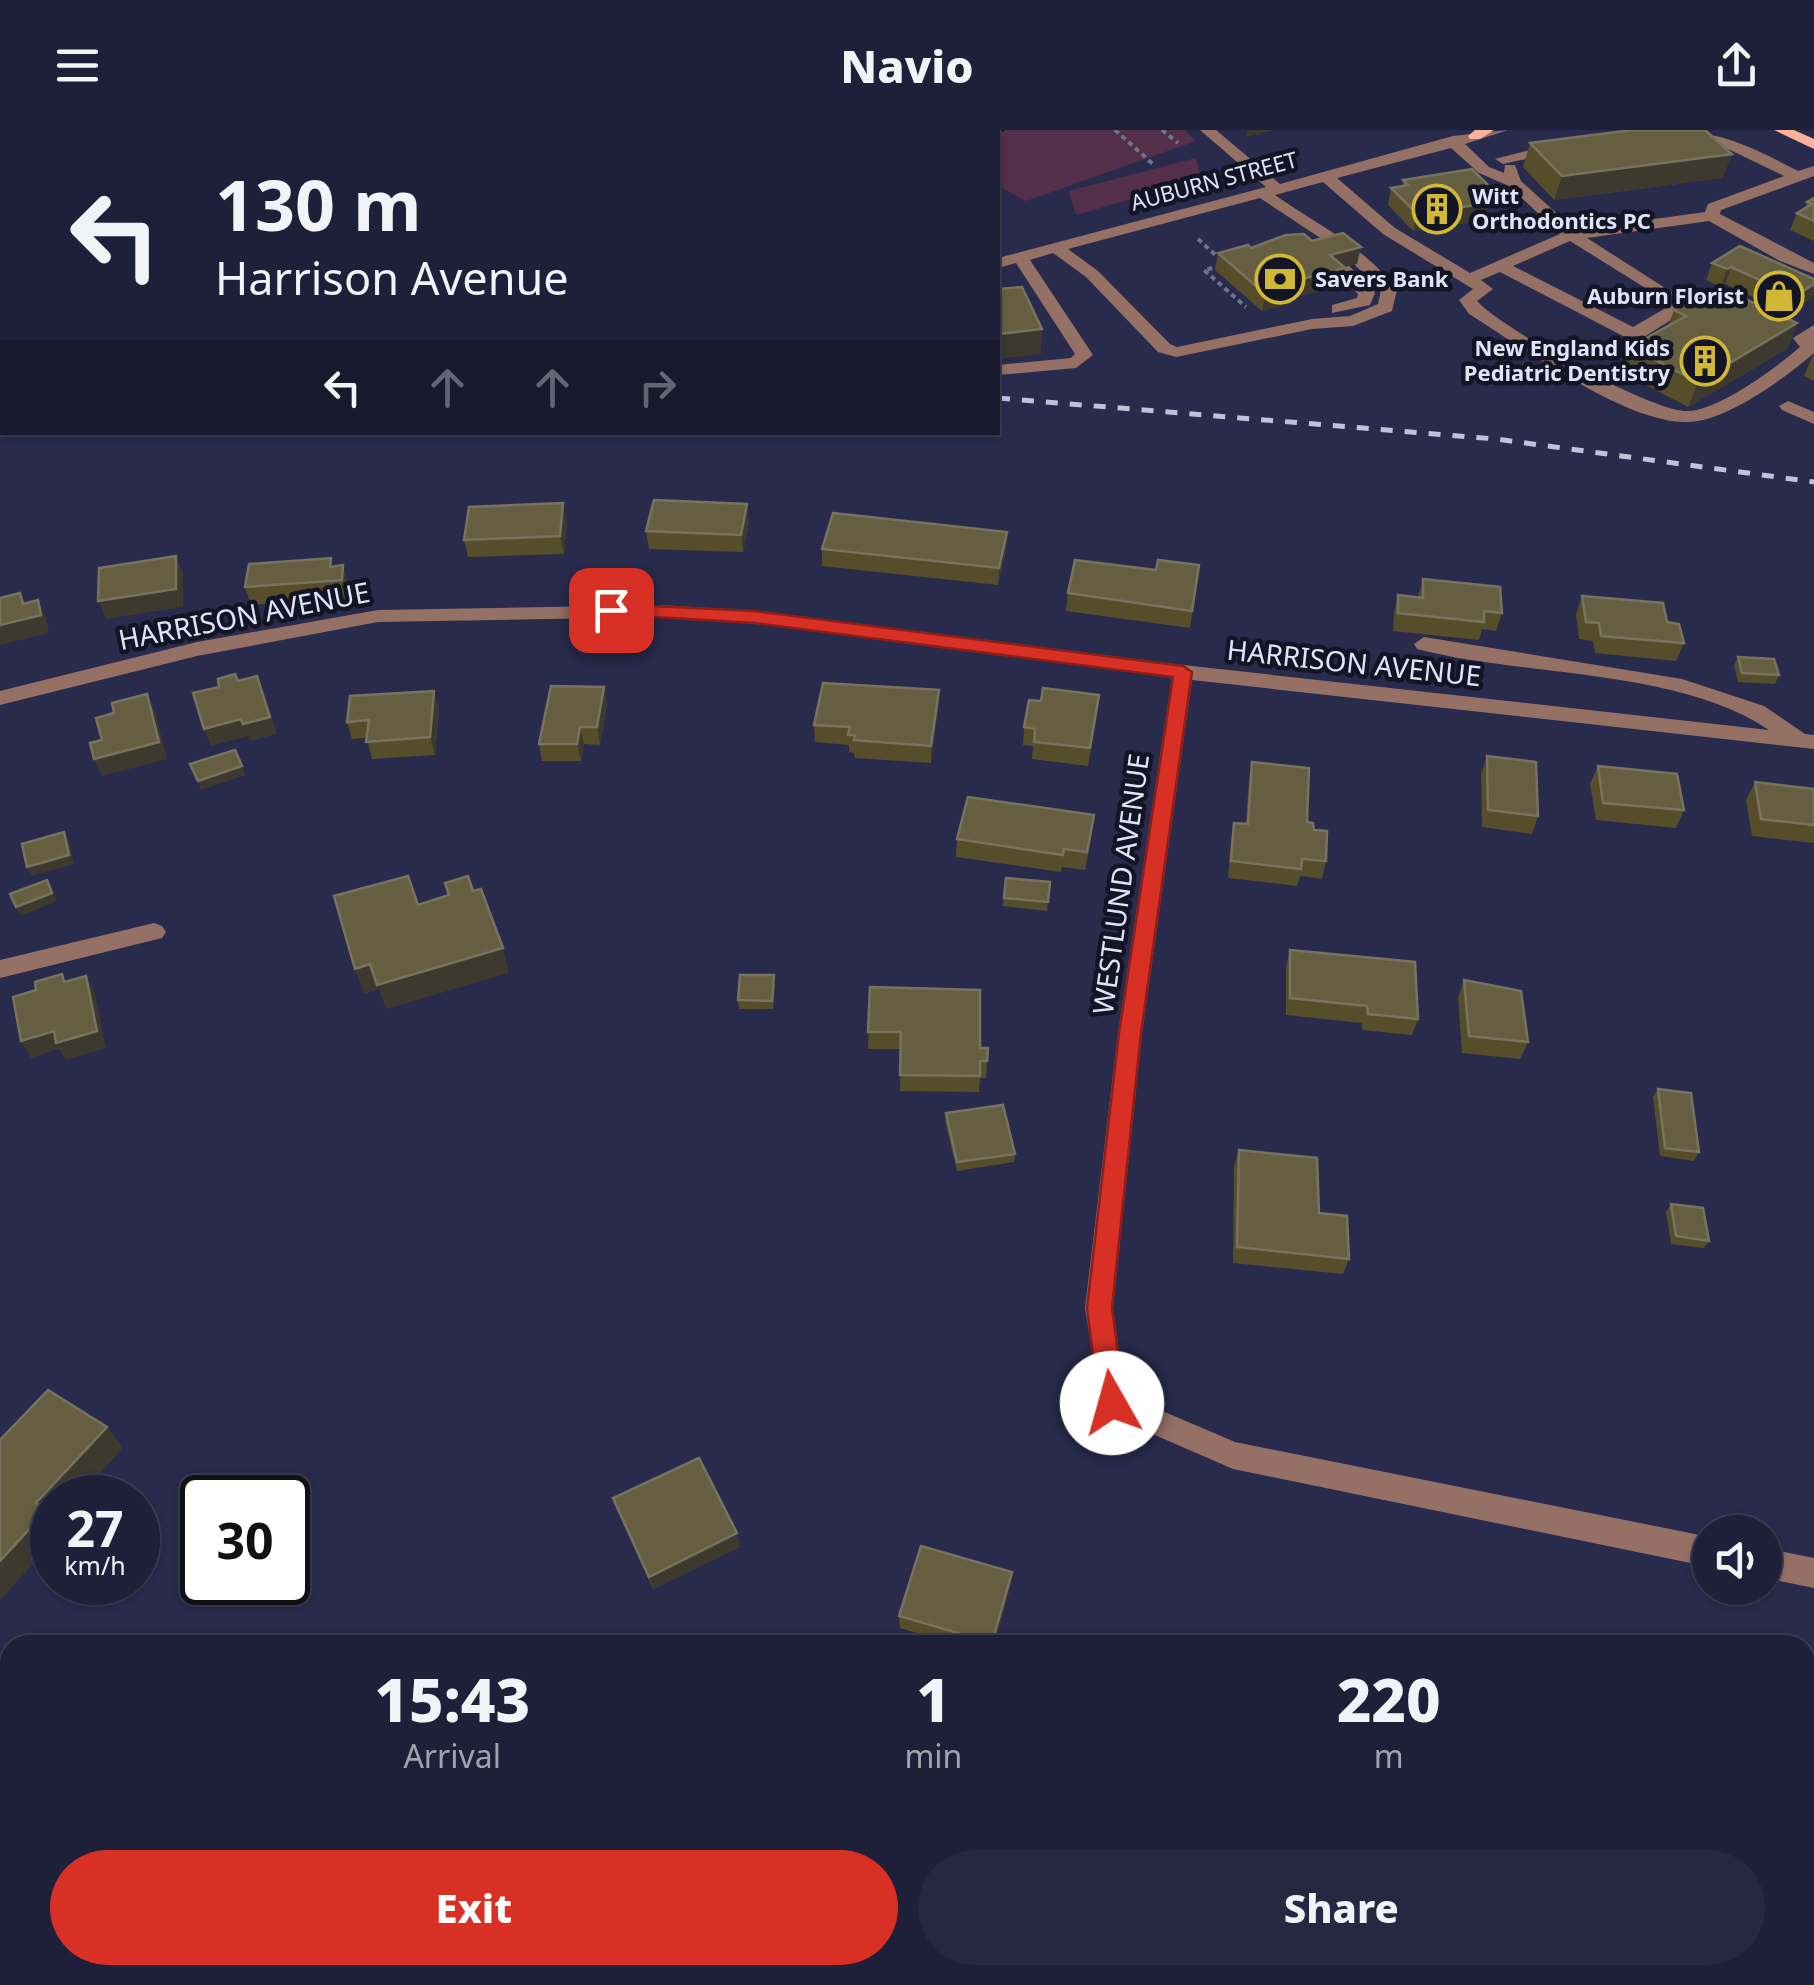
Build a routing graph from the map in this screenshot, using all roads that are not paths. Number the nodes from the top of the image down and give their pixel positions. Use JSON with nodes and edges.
{"nodes":[{"id":1,"x":1207,"y":130,"type":"edge"},
{"id":2,"x":1426,"y":130,"type":"edge"},
{"id":3,"x":1501,"y":130,"type":"edge"},
{"id":4,"x":1780,"y":130,"type":"edge"},
{"id":5,"x":1478,"y":134,"type":"edge"},
{"id":6,"x":1670,"y":136,"type":"edge"},
{"id":7,"x":1448,"y":142,"type":"junction"},
{"id":8,"x":1814,"y":144,"type":"edge"},
{"id":9,"x":1567,"y":146,"type":"edge"},
{"id":10,"x":1504,"y":159,"type":"junction"},
{"id":11,"x":1806,"y":174,"type":"edge"},
{"id":12,"x":1324,"y":175,"type":"junction"},
{"id":13,"x":1514,"y":182,"type":"junction"},
{"id":14,"x":1268,"y":190,"type":"junction"},
{"id":15,"x":1292,"y":215,"type":"junction"},
{"id":16,"x":1712,"y":216,"type":"junction"},
{"id":17,"x":1571,"y":236,"type":"junction"},
{"id":18,"x":1056,"y":248,"type":"junction"},
{"id":19,"x":1326,"y":253,"type":"edge"},
{"id":20,"x":1020,"y":257,"type":"junction"},
{"id":21,"x":1000,"y":262,"type":"edge"},
{"id":22,"x":1500,"y":265,"type":"junction"},
{"id":23,"x":1342,"y":268,"type":"edge"},
{"id":24,"x":1814,"y":269,"type":"edge"},
{"id":25,"x":1468,"y":279,"type":"junction"},
{"id":26,"x":1312,"y":324,"type":"junction"},
{"id":27,"x":1814,"y":330,"type":"edge"},
{"id":28,"x":1000,"y":370,"type":"edge"},
{"id":29,"x":1788,"y":406,"type":"dead end"},
{"id":30,"x":1814,"y":419,"type":"edge"},
{"id":31,"x":1424,"y":644,"type":"edge"},
{"id":32,"x":1183,"y":672,"type":"junction"},
{"id":33,"x":0,"y":698,"type":"edge"},
{"id":34,"x":1808,"y":742,"type":"edge"},
{"id":35,"x":154,"y":932,"type":"dead end"},
{"id":36,"x":0,"y":969,"type":"edge"},
{"id":37,"x":1692,"y":1548,"type":"edge"},
{"id":38,"x":1782,"y":1566,"type":"edge"},
{"id":39,"x":1814,"y":1573,"type":"edge"}],
"edges":[{"from":1,"to":14,"type":"street"},
{"from":2,"to":7,"type":"street"},
{"from":3,"to":5,"type":"street","name":"AUBURN STREET"},
{"from":4,"to":8,"type":"main road"},
{"from":5,"to":7,"type":"street","name":"AUBURN STREET"},
{"from":5,"to":10,"type":"street"},
{"from":6,"to":11,"type":"street"},
{"from":7,"to":12,"type":"street","name":"AUBURN STREET"},
{"from":7,"to":13,"type":"street"},
{"from":9,"to":10,"type":"street"},
{"from":10,"to":13,"type":"street"},
{"from":11,"to":16,"type":"street"},
{"from":12,"to":14,"type":"street","name":"AUBURN STREET"},
{"from":12,"to":25,"type":"street"},
{"from":13,"to":17,"type":"street"},
{"from":14,"to":15,"type":"street"},
{"from":14,"to":18,"type":"street","name":"AUBURN STREET"},
{"from":15,"to":19,"type":"street"},
{"from":15,"to":26,"type":"street"},
{"from":16,"to":17,"type":"street"},
{"from":16,"to":24,"type":"street"},
{"from":17,"to":22,"type":"street"},
{"from":17,"to":22,"type":"street"},
{"from":18,"to":20,"type":"street","name":"AUBURN STREET"},
{"from":18,"to":26,"type":"street"},
{"from":20,"to":21,"type":"street","name":"AUBURN STREET"},
{"from":20,"to":28,"type":"street"},
{"from":22,"to":25,"type":"street"},
{"from":23,"to":26,"type":"street"},
{"from":25,"to":27,"type":"street"},
{"from":29,"to":30,"type":"street"},
{"from":31,"to":34,"type":"street"},
{"from":32,"to":33,"type":"street","name":"HARRISON AVENUE"},
{"from":32,"to":34,"type":"street","name":"HARRISON AVENUE"},
{"from":32,"to":37,"type":"street","name":"WESTLUND AVENUE"},
{"from":35,"to":36,"type":"street"},
{"from":38,"to":39,"type":"street"}]}
